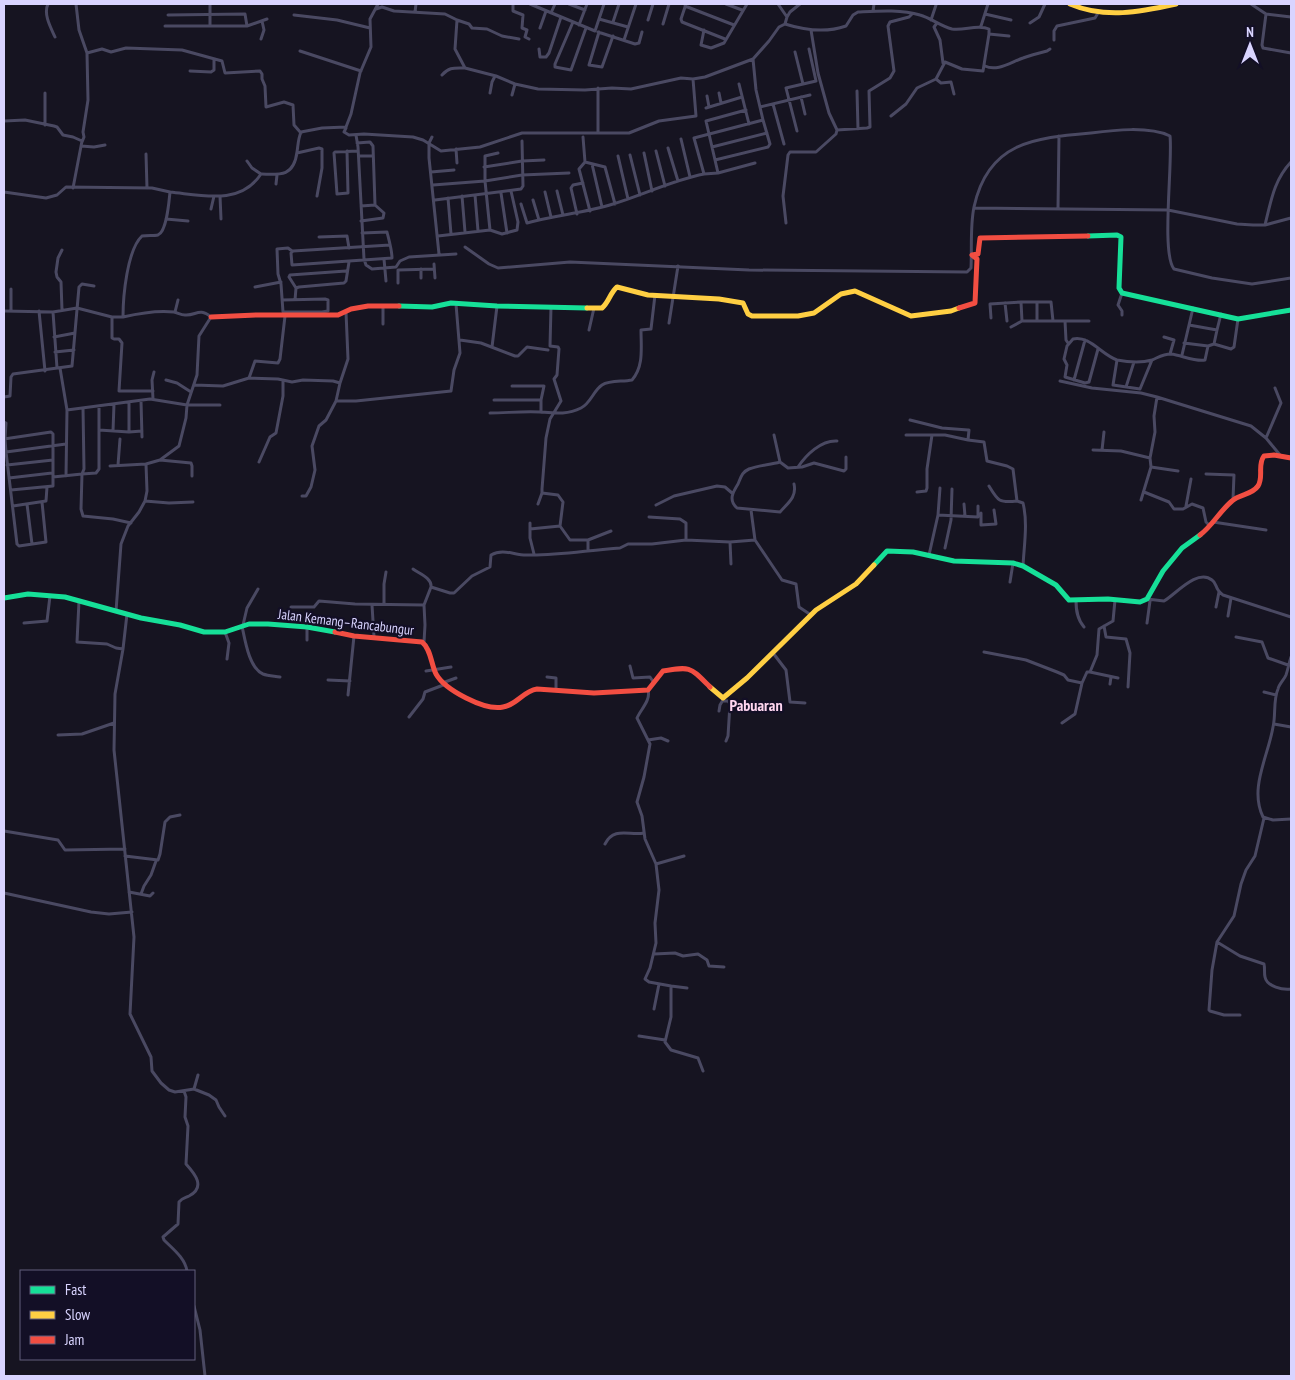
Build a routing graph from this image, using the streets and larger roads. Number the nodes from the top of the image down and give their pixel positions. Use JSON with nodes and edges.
{"nodes":[{"id":1,"x":48,"y":4,"type":"edge"},
{"id":2,"x":76,"y":4,"type":"edge"},
{"id":3,"x":210,"y":4,"type":"edge"},
{"id":4,"x":378,"y":4,"type":"edge"},
{"id":5,"x":416,"y":4,"type":"edge"},
{"id":6,"x":513,"y":4,"type":"edge"},
{"id":7,"x":530,"y":4,"type":"edge"},
{"id":8,"x":555,"y":4,"type":"edge"},
{"id":9,"x":569,"y":4,"type":"edge"},
{"id":10,"x":587,"y":4,"type":"edge"},
{"id":11,"x":603,"y":4,"type":"edge"},
{"id":12,"x":619,"y":4,"type":"edge"},
{"id":13,"x":636,"y":4,"type":"edge"},
{"id":14,"x":653,"y":4,"type":"edge"},
{"id":15,"x":669,"y":4,"type":"edge"},
{"id":16,"x":726,"y":4,"type":"edge"},
{"id":17,"x":747,"y":4,"type":"edge"},
{"id":18,"x":778,"y":4,"type":"edge"},
{"id":19,"x":800,"y":4,"type":"edge"},
{"id":20,"x":874,"y":4,"type":"edge"},
{"id":21,"x":988,"y":4,"type":"edge"},
{"id":22,"x":1046,"y":4,"type":"edge"},
{"id":23,"x":1070,"y":4,"type":"edge"},
{"id":24,"x":1176,"y":4,"type":"edge"},
{"id":25,"x":1251,"y":4,"type":"edge"},
{"id":26,"x":686,"y":5,"type":"edge"},
{"id":27,"x":794,"y":5,"type":"edge"},
{"id":28,"x":936,"y":5,"type":"edge"},
{"id":29,"x":1163,"y":5,"type":"edge"},
{"id":30,"x":376,"y":9,"type":"junction"},
{"id":31,"x":585,"y":10,"type":"junction"},
{"id":32,"x":742,"y":10,"type":"junction"},
{"id":33,"x":546,"y":11,"type":"junction"},
{"id":34,"x":873,"y":11,"type":"junction"},
{"id":35,"x":416,"y":12,"type":"junction"},
{"id":36,"x":1098,"y":12,"type":"junction"},
{"id":37,"x":551,"y":13,"type":"junction"},
{"id":38,"x":912,"y":13,"type":"junction"},
{"id":39,"x":210,"y":14,"type":"junction"},
{"id":40,"x":985,"y":14,"type":"junction"},
{"id":41,"x":1266,"y":14,"type":"junction"},
{"id":42,"x":168,"y":15,"type":"dead end"},
{"id":43,"x":294,"y":15,"type":"dead end"},
{"id":44,"x":561,"y":17,"type":"junction"},
{"id":45,"x":1291,"y":17,"type":"edge"},
{"id":46,"x":786,"y":18,"type":"junction"},
{"id":47,"x":266,"y":19,"type":"dead end"},
{"id":48,"x":599,"y":19,"type":"junction"},
{"id":49,"x":457,"y":20,"type":"junction"},
{"id":50,"x":648,"y":20,"type":"dead end"},
{"id":51,"x":932,"y":20,"type":"junction"},
{"id":52,"x":1011,"y":20,"type":"dead end"},
{"id":53,"x":262,"y":21,"type":"junction"},
{"id":54,"x":573,"y":22,"type":"junction"},
{"id":55,"x":613,"y":22,"type":"junction"},
{"id":56,"x":937,"y":23,"type":"junction"},
{"id":57,"x":663,"y":24,"type":"dead end"},
{"id":58,"x":785,"y":24,"type":"junction"},
{"id":59,"x":1030,"y":24,"type":"dead end"},
{"id":60,"x":579,"y":25,"type":"junction"},
{"id":61,"x":734,"y":25,"type":"junction"},
{"id":62,"x":166,"y":26,"type":"dead end"},
{"id":63,"x":210,"y":26,"type":"junction"},
{"id":64,"x":247,"y":26,"type":"junction"},
{"id":65,"x":628,"y":26,"type":"junction"},
{"id":66,"x":981,"y":26,"type":"junction"},
{"id":67,"x":370,"y":28,"type":"junction"},
{"id":68,"x":540,"y":28,"type":"dead end"},
{"id":69,"x":586,"y":28,"type":"junction"},
{"id":70,"x":704,"y":30,"type":"junction"},
{"id":71,"x":811,"y":30,"type":"junction"},
{"id":72,"x":597,"y":32,"type":"junction"},
{"id":73,"x":642,"y":32,"type":"dead end"},
{"id":74,"x":989,"y":34,"type":"junction"},
{"id":75,"x":612,"y":36,"type":"junction"},
{"id":76,"x":1009,"y":36,"type":"dead end"},
{"id":77,"x":55,"y":37,"type":"dead end"},
{"id":78,"x":519,"y":38,"type":"dead end"},
{"id":79,"x":261,"y":39,"type":"dead end"},
{"id":80,"x":529,"y":39,"type":"dead end"},
{"id":81,"x":726,"y":39,"type":"junction"},
{"id":82,"x":624,"y":40,"type":"junction"},
{"id":83,"x":1054,"y":40,"type":"dead end"},
{"id":84,"x":539,"y":49,"type":"dead end"},
{"id":85,"x":808,"y":49,"type":"dead end"},
{"id":86,"x":1050,"y":49,"type":"dead end"},
{"id":87,"x":300,"y":51,"type":"dead end"},
{"id":88,"x":795,"y":52,"type":"dead end"},
{"id":89,"x":87,"y":53,"type":"junction"},
{"id":90,"x":1291,"y":53,"type":"edge"},
{"id":91,"x":214,"y":59,"type":"junction"},
{"id":92,"x":753,"y":59,"type":"junction"},
{"id":93,"x":944,"y":64,"type":"junction"},
{"id":94,"x":985,"y":66,"type":"junction"},
{"id":95,"x":465,"y":68,"type":"junction"},
{"id":96,"x":361,"y":70,"type":"junction"},
{"id":97,"x":190,"y":71,"type":"dead end"},
{"id":98,"x":442,"y":75,"type":"dead end"},
{"id":99,"x":496,"y":76,"type":"junction"},
{"id":100,"x":694,"y":79,"type":"junction"},
{"id":101,"x":936,"y":79,"type":"junction"},
{"id":102,"x":515,"y":84,"type":"junction"},
{"id":103,"x":739,"y":84,"type":"dead end"},
{"id":104,"x":803,"y":84,"type":"junction"},
{"id":105,"x":598,"y":88,"type":"junction"},
{"id":106,"x":857,"y":91,"type":"dead end"},
{"id":107,"x":45,"y":93,"type":"dead end"},
{"id":108,"x":490,"y":93,"type":"dead end"},
{"id":109,"x":718,"y":93,"type":"dead end"},
{"id":110,"x":954,"y":94,"type":"dead end"},
{"id":111,"x":512,"y":95,"type":"dead end"},
{"id":112,"x":810,"y":95,"type":"dead end"},
{"id":113,"x":707,"y":96,"type":"dead end"},
{"id":114,"x":742,"y":97,"type":"junction"},
{"id":115,"x":801,"y":97,"type":"junction"},
{"id":116,"x":789,"y":100,"type":"junction"},
{"id":117,"x":721,"y":103,"type":"junction"},
{"id":118,"x":773,"y":104,"type":"junction"},
{"id":119,"x":760,"y":106,"type":"junction"},
{"id":120,"x":746,"y":110,"type":"junction"},
{"id":121,"x":805,"y":114,"type":"dead end"},
{"id":122,"x":891,"y":116,"type":"dead end"},
{"id":123,"x":763,"y":120,"type":"junction"},
{"id":124,"x":4,"y":121,"type":"edge"},
{"id":125,"x":749,"y":124,"type":"junction"},
{"id":126,"x":45,"y":125,"type":"junction"},
{"id":127,"x":346,"y":127,"type":"junction"},
{"id":128,"x":858,"y":129,"type":"junction"},
{"id":129,"x":837,"y":130,"type":"junction"},
{"id":130,"x":797,"y":132,"type":"dead end"},
{"id":131,"x":301,"y":133,"type":"junction"},
{"id":132,"x":598,"y":133,"type":"junction"},
{"id":133,"x":767,"y":133,"type":"junction"},
{"id":134,"x":708,"y":134,"type":"junction"},
{"id":135,"x":356,"y":135,"type":"junction"},
{"id":136,"x":1058,"y":136,"type":"junction"},
{"id":137,"x":432,"y":137,"type":"dead end"},
{"id":138,"x":583,"y":137,"type":"dead end"},
{"id":139,"x":681,"y":139,"type":"dead end"},
{"id":140,"x":522,"y":141,"type":"dead end"},
{"id":141,"x":357,"y":143,"type":"junction"},
{"id":142,"x":429,"y":143,"type":"junction"},
{"id":143,"x":82,"y":144,"type":"junction"},
{"id":144,"x":784,"y":144,"type":"dead end"},
{"id":145,"x":105,"y":145,"type":"dead end"},
{"id":146,"x":712,"y":147,"type":"junction"},
{"id":147,"x":668,"y":148,"type":"dead end"},
{"id":148,"x":456,"y":149,"type":"junction"},
{"id":149,"x":347,"y":151,"type":"junction"},
{"id":150,"x":358,"y":151,"type":"junction"},
{"id":151,"x":656,"y":151,"type":"dead end"},
{"id":152,"x":297,"y":153,"type":"junction"},
{"id":153,"x":498,"y":153,"type":"dead end"},
{"id":154,"x":644,"y":153,"type":"dead end"},
{"id":155,"x":146,"y":154,"type":"dead end"},
{"id":156,"x":630,"y":155,"type":"dead end"},
{"id":157,"x":358,"y":156,"type":"junction"},
{"id":158,"x":373,"y":156,"type":"junction"},
{"id":159,"x":618,"y":156,"type":"dead end"},
{"id":160,"x":247,"y":160,"type":"dead end"},
{"id":161,"x":544,"y":160,"type":"dead end"},
{"id":162,"x":715,"y":160,"type":"junction"},
{"id":163,"x":522,"y":161,"type":"junction"},
{"id":164,"x":585,"y":162,"type":"junction"},
{"id":165,"x":1291,"y":162,"type":"edge"},
{"id":166,"x":457,"y":163,"type":"dead end"},
{"id":167,"x":755,"y":163,"type":"dead end"},
{"id":168,"x":592,"y":164,"type":"junction"},
{"id":169,"x":484,"y":166,"type":"junction"},
{"id":170,"x":454,"y":170,"type":"dead end"},
{"id":171,"x":431,"y":172,"type":"junction"},
{"id":172,"x":569,"y":173,"type":"dead end"},
{"id":173,"x":718,"y":173,"type":"junction"},
{"id":174,"x":261,"y":174,"type":"junction"},
{"id":175,"x":277,"y":174,"type":"junction"},
{"id":176,"x":704,"y":174,"type":"junction"},
{"id":177,"x":522,"y":175,"type":"junction"},
{"id":178,"x":690,"y":177,"type":"junction"},
{"id":179,"x":484,"y":181,"type":"junction"},
{"id":180,"x":678,"y":181,"type":"junction"},
{"id":181,"x":583,"y":183,"type":"junction"},
{"id":182,"x":276,"y":184,"type":"dead end"},
{"id":183,"x":433,"y":186,"type":"junction"},
{"id":184,"x":665,"y":186,"type":"junction"},
{"id":185,"x":73,"y":188,"type":"junction"},
{"id":186,"x":147,"y":188,"type":"junction"},
{"id":187,"x":511,"y":191,"type":"junction"},
{"id":188,"x":557,"y":191,"type":"dead end"},
{"id":189,"x":652,"y":191,"type":"junction"},
{"id":190,"x":4,"y":192,"type":"edge"},
{"id":191,"x":170,"y":192,"type":"junction"},
{"id":192,"x":545,"y":192,"type":"dead end"},
{"id":193,"x":501,"y":193,"type":"junction"},
{"id":194,"x":487,"y":194,"type":"junction"},
{"id":195,"x":475,"y":195,"type":"junction"},
{"id":196,"x":640,"y":195,"type":"junction"},
{"id":197,"x":214,"y":196,"type":"junction"},
{"id":198,"x":220,"y":196,"type":"junction"},
{"id":199,"x":317,"y":196,"type":"dead end"},
{"id":200,"x":462,"y":196,"type":"junction"},
{"id":201,"x":448,"y":198,"type":"junction"},
{"id":202,"x":628,"y":199,"type":"junction"},
{"id":203,"x":435,"y":200,"type":"junction"},
{"id":204,"x":533,"y":200,"type":"dead end"},
{"id":205,"x":375,"y":204,"type":"junction"},
{"id":206,"x":521,"y":204,"type":"dead end"},
{"id":207,"x":615,"y":204,"type":"junction"},
{"id":208,"x":361,"y":206,"type":"junction"},
{"id":209,"x":602,"y":207,"type":"junction"},
{"id":210,"x":974,"y":208,"type":"junction"},
{"id":211,"x":1058,"y":208,"type":"junction"},
{"id":212,"x":211,"y":209,"type":"dead end"},
{"id":213,"x":1168,"y":210,"type":"junction"},
{"id":214,"x":590,"y":211,"type":"junction"},
{"id":215,"x":577,"y":214,"type":"junction"},
{"id":216,"x":563,"y":215,"type":"junction"},
{"id":217,"x":551,"y":216,"type":"junction"},
{"id":218,"x":1291,"y":218,"type":"edge"},
{"id":219,"x":166,"y":219,"type":"junction"},
{"id":220,"x":221,"y":219,"type":"dead end"},
{"id":221,"x":539,"y":220,"type":"junction"},
{"id":222,"x":362,"y":221,"type":"junction"},
{"id":223,"x":188,"y":222,"type":"dead end"},
{"id":224,"x":786,"y":223,"type":"dead end"},
{"id":225,"x":1265,"y":225,"type":"junction"},
{"id":226,"x":490,"y":230,"type":"junction"},
{"id":227,"x":465,"y":232,"type":"junction"},
{"id":228,"x":478,"y":232,"type":"junction"},
{"id":229,"x":362,"y":233,"type":"junction"},
{"id":230,"x":451,"y":234,"type":"junction"},
{"id":231,"x":507,"y":234,"type":"junction"},
{"id":232,"x":438,"y":236,"type":"junction"},
{"id":233,"x":319,"y":237,"type":"dead end"},
{"id":234,"x":980,"y":238,"type":"junction"},
{"id":235,"x":972,"y":239,"type":"junction"},
{"id":236,"x":390,"y":245,"type":"junction"},
{"id":237,"x":363,"y":247,"type":"junction"},
{"id":238,"x":465,"y":247,"type":"dead end"},
{"id":239,"x":349,"y":248,"type":"junction"},
{"id":240,"x":62,"y":250,"type":"dead end"},
{"id":241,"x":292,"y":251,"type":"junction"},
{"id":242,"x":439,"y":254,"type":"junction"},
{"id":243,"x":456,"y":254,"type":"dead end"},
{"id":244,"x":972,"y":255,"type":"junction"},
{"id":245,"x":384,"y":259,"type":"junction"},
{"id":246,"x":364,"y":260,"type":"junction"},
{"id":247,"x":349,"y":262,"type":"junction"},
{"id":248,"x":434,"y":264,"type":"dead end"},
{"id":249,"x":678,"y":266,"type":"junction"},
{"id":250,"x":385,"y":268,"type":"junction"},
{"id":251,"x":397,"y":268,"type":"junction"},
{"id":252,"x":421,"y":269,"type":"junction"},
{"id":253,"x":434,"y":269,"type":"junction"},
{"id":254,"x":346,"y":270,"type":"junction"},
{"id":255,"x":422,"y":278,"type":"dead end"},
{"id":256,"x":435,"y":278,"type":"dead end"},
{"id":257,"x":1291,"y":278,"type":"edge"},
{"id":258,"x":386,"y":281,"type":"dead end"},
{"id":259,"x":281,"y":282,"type":"junction"},
{"id":260,"x":398,"y":283,"type":"dead end"},
{"id":261,"x":94,"y":286,"type":"dead end"},
{"id":262,"x":255,"y":287,"type":"dead end"},
{"id":263,"x":296,"y":288,"type":"junction"},
{"id":264,"x":11,"y":289,"type":"dead end"},
{"id":265,"x":1122,"y":293,"type":"junction"},
{"id":266,"x":655,"y":296,"type":"junction"},
{"id":267,"x":674,"y":297,"type":"junction"},
{"id":268,"x":178,"y":300,"type":"dead end"},
{"id":269,"x":282,"y":300,"type":"junction"},
{"id":270,"x":295,"y":300,"type":"junction"},
{"id":271,"x":1021,"y":302,"type":"junction"},
{"id":272,"x":1037,"y":302,"type":"junction"},
{"id":273,"x":1005,"y":303,"type":"junction"},
{"id":274,"x":456,"y":304,"type":"junction"},
{"id":275,"x":383,"y":306,"type":"junction"},
{"id":276,"x":497,"y":306,"type":"junction"},
{"id":277,"x":551,"y":306,"type":"junction"},
{"id":278,"x":77,"y":308,"type":"junction"},
{"id":279,"x":594,"y":308,"type":"junction"},
{"id":280,"x":1193,"y":308,"type":"junction"},
{"id":281,"x":62,"y":310,"type":"junction"},
{"id":282,"x":1291,"y":310,"type":"edge"},
{"id":283,"x":4,"y":311,"type":"edge"},
{"id":284,"x":11,"y":311,"type":"junction"},
{"id":285,"x":39,"y":311,"type":"junction"},
{"id":286,"x":53,"y":312,"type":"junction"},
{"id":287,"x":175,"y":312,"type":"junction"},
{"id":288,"x":346,"y":312,"type":"junction"},
{"id":289,"x":1221,"y":314,"type":"junction"},
{"id":290,"x":1122,"y":315,"type":"dead end"},
{"id":291,"x":284,"y":316,"type":"junction"},
{"id":292,"x":112,"y":317,"type":"junction"},
{"id":293,"x":123,"y":317,"type":"junction"},
{"id":294,"x":211,"y":317,"type":"junction"},
{"id":295,"x":991,"y":318,"type":"dead end"},
{"id":296,"x":1238,"y":319,"type":"junction"},
{"id":297,"x":1007,"y":321,"type":"dead end"},
{"id":298,"x":1022,"y":321,"type":"junction"},
{"id":299,"x":1037,"y":321,"type":"junction"},
{"id":300,"x":1053,"y":321,"type":"junction"},
{"id":301,"x":1066,"y":321,"type":"junction"},
{"id":302,"x":1090,"y":321,"type":"dead end"},
{"id":303,"x":669,"y":323,"type":"dead end"},
{"id":304,"x":383,"y":324,"type":"dead end"},
{"id":305,"x":1189,"y":325,"type":"junction"},
{"id":306,"x":1011,"y":327,"type":"dead end"},
{"id":307,"x":589,"y":330,"type":"dead end"},
{"id":308,"x":1217,"y":330,"type":"junction"},
{"id":309,"x":75,"y":333,"type":"junction"},
{"id":310,"x":54,"y":337,"type":"junction"},
{"id":311,"x":1164,"y":337,"type":"dead end"},
{"id":312,"x":460,"y":340,"type":"junction"},
{"id":313,"x":1085,"y":340,"type":"junction"},
{"id":314,"x":1068,"y":343,"type":"junction"},
{"id":315,"x":1184,"y":343,"type":"junction"},
{"id":316,"x":1214,"y":344,"type":"junction"},
{"id":317,"x":1208,"y":346,"type":"junction"},
{"id":318,"x":492,"y":347,"type":"junction"},
{"id":319,"x":1098,"y":349,"type":"junction"},
{"id":320,"x":74,"y":350,"type":"junction"},
{"id":321,"x":548,"y":350,"type":"dead end"},
{"id":322,"x":55,"y":352,"type":"junction"},
{"id":323,"x":1170,"y":354,"type":"junction"},
{"id":324,"x":1182,"y":355,"type":"junction"},
{"id":325,"x":1117,"y":360,"type":"junction"},
{"id":326,"x":1152,"y":360,"type":"junction"},
{"id":327,"x":1134,"y":362,"type":"junction"},
{"id":328,"x":59,"y":368,"type":"junction"},
{"id":329,"x":44,"y":371,"type":"junction"},
{"id":330,"x":154,"y":372,"type":"dead end"},
{"id":331,"x":249,"y":378,"type":"junction"},
{"id":332,"x":166,"y":380,"type":"dead end"},
{"id":333,"x":1074,"y":380,"type":"junction"},
{"id":334,"x":283,"y":381,"type":"junction"},
{"id":335,"x":1060,"y":381,"type":"dead end"},
{"id":336,"x":340,"y":383,"type":"junction"},
{"id":337,"x":194,"y":385,"type":"junction"},
{"id":338,"x":512,"y":386,"type":"dead end"},
{"id":339,"x":1126,"y":387,"type":"junction"},
{"id":340,"x":1274,"y":388,"type":"dead end"},
{"id":341,"x":153,"y":391,"type":"junction"},
{"id":342,"x":191,"y":392,"type":"junction"},
{"id":343,"x":4,"y":397,"type":"edge"},
{"id":344,"x":1157,"y":398,"type":"junction"},
{"id":345,"x":153,"y":399,"type":"junction"},
{"id":346,"x":494,"y":400,"type":"dead end"},
{"id":347,"x":541,"y":400,"type":"junction"},
{"id":348,"x":141,"y":401,"type":"junction"},
{"id":349,"x":336,"y":401,"type":"junction"},
{"id":350,"x":129,"y":403,"type":"junction"},
{"id":351,"x":114,"y":404,"type":"junction"},
{"id":352,"x":187,"y":405,"type":"junction"},
{"id":353,"x":220,"y":405,"type":"dead end"},
{"id":354,"x":98,"y":406,"type":"junction"},
{"id":355,"x":83,"y":408,"type":"junction"},
{"id":356,"x":67,"y":410,"type":"junction"},
{"id":357,"x":541,"y":412,"type":"junction"},
{"id":358,"x":490,"y":413,"type":"dead end"},
{"id":359,"x":553,"y":415,"type":"junction"},
{"id":360,"x":910,"y":420,"type":"dead end"},
{"id":361,"x":4,"y":422,"type":"edge"},
{"id":362,"x":99,"y":430,"type":"junction"},
{"id":363,"x":142,"y":430,"type":"junction"},
{"id":364,"x":113,"y":431,"type":"junction"},
{"id":365,"x":130,"y":432,"type":"junction"},
{"id":366,"x":1104,"y":432,"type":"dead end"},
{"id":367,"x":774,"y":435,"type":"dead end"},
{"id":368,"x":906,"y":435,"type":"dead end"},
{"id":369,"x":932,"y":435,"type":"junction"},
{"id":370,"x":142,"y":437,"type":"dead end"},
{"id":371,"x":1266,"y":438,"type":"junction"},
{"id":372,"x":4,"y":439,"type":"edge"},
{"id":373,"x":120,"y":439,"type":"dead end"},
{"id":374,"x":968,"y":440,"type":"junction"},
{"id":375,"x":837,"y":441,"type":"dead end"},
{"id":376,"x":66,"y":444,"type":"junction"},
{"id":377,"x":53,"y":446,"type":"junction"},
{"id":378,"x":1093,"y":450,"type":"dead end"},
{"id":379,"x":1102,"y":450,"type":"junction"},
{"id":380,"x":6,"y":452,"type":"junction"},
{"id":381,"x":1280,"y":456,"type":"junction"},
{"id":382,"x":846,"y":457,"type":"dead end"},
{"id":383,"x":1150,"y":458,"type":"junction"},
{"id":384,"x":1291,"y":458,"type":"edge"},
{"id":385,"x":53,"y":460,"type":"junction"},
{"id":386,"x":160,"y":460,"type":"junction"},
{"id":387,"x":259,"y":462,"type":"dead end"},
{"id":388,"x":780,"y":462,"type":"junction"},
{"id":389,"x":146,"y":464,"type":"junction"},
{"id":390,"x":7,"y":466,"type":"junction"},
{"id":391,"x":110,"y":466,"type":"dead end"},
{"id":392,"x":118,"y":466,"type":"junction"},
{"id":393,"x":1151,"y":467,"type":"junction"},
{"id":394,"x":797,"y":468,"type":"junction"},
{"id":395,"x":1178,"y":471,"type":"dead end"},
{"id":396,"x":82,"y":474,"type":"junction"},
{"id":397,"x":1206,"y":474,"type":"dead end"},
{"id":398,"x":52,"y":476,"type":"junction"},
{"id":399,"x":66,"y":476,"type":"junction"},
{"id":400,"x":192,"y":476,"type":"dead end"},
{"id":401,"x":9,"y":478,"type":"junction"},
{"id":402,"x":1191,"y":479,"type":"dead end"},
{"id":403,"x":794,"y":484,"type":"dead end"},
{"id":404,"x":989,"y":486,"type":"dead end"},
{"id":405,"x":47,"y":487,"type":"junction"},
{"id":406,"x":940,"y":488,"type":"dead end"},
{"id":407,"x":952,"y":489,"type":"dead end"},
{"id":408,"x":11,"y":490,"type":"junction"},
{"id":409,"x":542,"y":492,"type":"junction"},
{"id":410,"x":917,"y":492,"type":"dead end"},
{"id":411,"x":1144,"y":492,"type":"junction"},
{"id":412,"x":732,"y":493,"type":"junction"},
{"id":413,"x":302,"y":496,"type":"dead end"},
{"id":414,"x":1233,"y":499,"type":"junction"},
{"id":415,"x":1141,"y":500,"type":"dead end"},
{"id":416,"x":145,"y":501,"type":"junction"},
{"id":417,"x":1017,"y":501,"type":"junction"},
{"id":418,"x":42,"y":502,"type":"junction"},
{"id":419,"x":193,"y":502,"type":"dead end"},
{"id":420,"x":27,"y":504,"type":"junction"},
{"id":421,"x":538,"y":504,"type":"dead end"},
{"id":422,"x":964,"y":504,"type":"dead end"},
{"id":423,"x":656,"y":505,"type":"dead end"},
{"id":424,"x":13,"y":506,"type":"junction"},
{"id":425,"x":978,"y":506,"type":"dead end"},
{"id":426,"x":1186,"y":507,"type":"junction"},
{"id":427,"x":751,"y":510,"type":"junction"},
{"id":428,"x":994,"y":510,"type":"dead end"},
{"id":429,"x":981,"y":513,"type":"dead end"},
{"id":430,"x":938,"y":515,"type":"junction"},
{"id":431,"x":951,"y":515,"type":"junction"},
{"id":432,"x":965,"y":516,"type":"junction"},
{"id":433,"x":649,"y":517,"type":"dead end"},
{"id":434,"x":979,"y":517,"type":"junction"},
{"id":435,"x":130,"y":523,"type":"junction"},
{"id":436,"x":530,"y":524,"type":"dead end"},
{"id":437,"x":1212,"y":524,"type":"junction"},
{"id":438,"x":560,"y":526,"type":"junction"},
{"id":439,"x":530,"y":529,"type":"junction"},
{"id":440,"x":1266,"y":530,"type":"dead end"},
{"id":441,"x":611,"y":531,"type":"dead end"},
{"id":442,"x":588,"y":540,"type":"junction"},
{"id":443,"x":686,"y":540,"type":"junction"},
{"id":444,"x":754,"y":540,"type":"junction"},
{"id":445,"x":730,"y":542,"type":"junction"},
{"id":446,"x":32,"y":544,"type":"junction"},
{"id":447,"x":945,"y":548,"type":"dead end"},
{"id":448,"x":588,"y":550,"type":"junction"},
{"id":449,"x":534,"y":554,"type":"junction"},
{"id":450,"x":929,"y":556,"type":"junction"},
{"id":451,"x":731,"y":564,"type":"dead end"},
{"id":452,"x":1013,"y":564,"type":"junction"},
{"id":453,"x":1023,"y":566,"type":"junction"},
{"id":454,"x":413,"y":569,"type":"dead end"},
{"id":455,"x":386,"y":572,"type":"dead end"},
{"id":456,"x":1010,"y":582,"type":"dead end"},
{"id":457,"x":431,"y":588,"type":"junction"},
{"id":458,"x":258,"y":589,"type":"dead end"},
{"id":459,"x":1218,"y":592,"type":"junction"},
{"id":460,"x":47,"y":595,"type":"junction"},
{"id":461,"x":4,"y":598,"type":"edge"},
{"id":462,"x":1231,"y":598,"type":"junction"},
{"id":463,"x":79,"y":600,"type":"junction"},
{"id":464,"x":1114,"y":601,"type":"junction"},
{"id":465,"x":1149,"y":602,"type":"junction"},
{"id":466,"x":1076,"y":603,"type":"junction"},
{"id":467,"x":384,"y":604,"type":"junction"},
{"id":468,"x":372,"y":605,"type":"junction"},
{"id":469,"x":424,"y":605,"type":"junction"},
{"id":470,"x":292,"y":607,"type":"dead end"},
{"id":471,"x":1216,"y":607,"type":"dead end"},
{"id":472,"x":116,"y":611,"type":"junction"},
{"id":473,"x":127,"y":614,"type":"junction"},
{"id":474,"x":812,"y":615,"type":"junction"},
{"id":475,"x":1228,"y":616,"type":"dead end"},
{"id":476,"x":1291,"y":617,"type":"edge"},
{"id":477,"x":24,"y":622,"type":"dead end"},
{"id":478,"x":1147,"y":623,"type":"dead end"},
{"id":479,"x":243,"y":626,"type":"junction"},
{"id":480,"x":1104,"y":626,"type":"junction"},
{"id":481,"x":308,"y":627,"type":"junction"},
{"id":482,"x":1084,"y":627,"type":"dead end"},
{"id":483,"x":225,"y":632,"type":"junction"},
{"id":484,"x":354,"y":636,"type":"junction"},
{"id":485,"x":374,"y":637,"type":"junction"},
{"id":486,"x":1236,"y":637,"type":"dead end"},
{"id":487,"x":307,"y":640,"type":"dead end"},
{"id":488,"x":424,"y":642,"type":"junction"},
{"id":489,"x":123,"y":650,"type":"junction"},
{"id":490,"x":984,"y":652,"type":"dead end"},
{"id":491,"x":773,"y":653,"type":"junction"},
{"id":492,"x":1291,"y":657,"type":"edge"},
{"id":493,"x":227,"y":659,"type":"dead end"},
{"id":494,"x":1288,"y":665,"type":"junction"},
{"id":495,"x":630,"y":666,"type":"dead end"},
{"id":496,"x":451,"y":667,"type":"dead end"},
{"id":497,"x":426,"y":671,"type":"dead end"},
{"id":498,"x":435,"y":671,"type":"junction"},
{"id":499,"x":1090,"y":672,"type":"junction"},
{"id":500,"x":280,"y":677,"type":"dead end"},
{"id":501,"x":547,"y":677,"type":"dead end"},
{"id":502,"x":1112,"y":677,"type":"junction"},
{"id":503,"x":456,"y":678,"type":"dead end"},
{"id":504,"x":1118,"y":678,"type":"dead end"},
{"id":505,"x":328,"y":680,"type":"dead end"},
{"id":506,"x":350,"y":681,"type":"junction"},
{"id":507,"x":445,"y":683,"type":"junction"},
{"id":508,"x":654,"y":683,"type":"junction"},
{"id":509,"x":1082,"y":683,"type":"junction"},
{"id":510,"x":1110,"y":684,"type":"dead end"},
{"id":511,"x":1128,"y":687,"type":"dead end"},
{"id":512,"x":556,"y":689,"type":"junction"},
{"id":513,"x":648,"y":690,"type":"junction"},
{"id":514,"x":1264,"y":692,"type":"dead end"},
{"id":515,"x":1276,"y":695,"type":"junction"},
{"id":516,"x":348,"y":696,"type":"dead end"},
{"id":517,"x":723,"y":699,"type":"junction"},
{"id":518,"x":805,"y":703,"type":"dead end"},
{"id":519,"x":719,"y":712,"type":"dead end"},
{"id":520,"x":410,"y":716,"type":"dead end"},
{"id":521,"x":114,"y":723,"type":"junction"},
{"id":522,"x":1062,"y":723,"type":"dead end"},
{"id":523,"x":1274,"y":724,"type":"junction"},
{"id":524,"x":1291,"y":727,"type":"edge"},
{"id":525,"x":58,"y":735,"type":"dead end"},
{"id":526,"x":648,"y":740,"type":"junction"},
{"id":527,"x":668,"y":741,"type":"dead end"},
{"id":528,"x":726,"y":741,"type":"dead end"},
{"id":529,"x":180,"y":815,"type":"dead end"},
{"id":530,"x":1264,"y":818,"type":"junction"},
{"id":531,"x":1291,"y":820,"type":"edge"},
{"id":532,"x":4,"y":831,"type":"edge"},
{"id":533,"x":644,"y":833,"type":"junction"},
{"id":534,"x":605,"y":844,"type":"dead end"},
{"id":535,"x":125,"y":849,"type":"junction"},
{"id":536,"x":125,"y":856,"type":"junction"},
{"id":537,"x":684,"y":856,"type":"dead end"},
{"id":538,"x":156,"y":861,"type":"junction"},
{"id":539,"x":656,"y":864,"type":"junction"},
{"id":540,"x":129,"y":892,"type":"junction"},
{"id":541,"x":4,"y":893,"type":"edge"},
{"id":542,"x":153,"y":893,"type":"dead end"},
{"id":543,"x":141,"y":894,"type":"junction"},
{"id":544,"x":132,"y":912,"type":"junction"},
{"id":545,"x":1217,"y":942,"type":"junction"},
{"id":546,"x":654,"y":954,"type":"junction"},
{"id":547,"x":724,"y":968,"type":"dead end"},
{"id":548,"x":659,"y":984,"type":"junction"},
{"id":549,"x":671,"y":986,"type":"junction"},
{"id":550,"x":687,"y":988,"type":"dead end"},
{"id":551,"x":1291,"y":989,"type":"edge"},
{"id":552,"x":654,"y":1009,"type":"dead end"},
{"id":553,"x":1240,"y":1015,"type":"dead end"},
{"id":554,"x":639,"y":1036,"type":"dead end"},
{"id":555,"x":664,"y":1040,"type":"junction"},
{"id":556,"x":703,"y":1071,"type":"dead end"},
{"id":557,"x":198,"y":1075,"type":"dead end"},
{"id":558,"x":194,"y":1089,"type":"junction"},
{"id":559,"x":184,"y":1091,"type":"junction"},
{"id":560,"x":225,"y":1116,"type":"dead end"},
{"id":561,"x":187,"y":1270,"type":"edge"},
{"id":562,"x":195,"y":1310,"type":"edge"},
{"id":563,"x":205,"y":1376,"type":"edge"}],
"edges":[{"from":1,"to":77,"type":"street"},
{"from":2,"to":89,"type":"street"},
{"from":3,"to":39,"type":"street"},
{"from":4,"to":30,"type":"street"},
{"from":5,"to":35,"type":"street"},
{"from":6,"to":80,"type":"street"},
{"from":7,"to":33,"type":"street"},
{"from":8,"to":37,"type":"street"},
{"from":9,"to":31,"type":"street"},
{"from":10,"to":31,"type":"street"},
{"from":11,"to":48,"type":"street"},
{"from":12,"to":55,"type":"street"},
{"from":13,"to":65,"type":"street"},
{"from":14,"to":50,"type":"street"},
{"from":15,"to":57,"type":"street"},
{"from":16,"to":32,"type":"street"},
{"from":17,"to":32,"type":"street"},
{"from":18,"to":46,"type":"street"},
{"from":19,"to":27,"type":"street"},
{"from":20,"to":34,"type":"street"},
{"from":21,"to":40,"type":"street"},
{"from":22,"to":59,"type":"street"},
{"from":23,"to":36,"type":"street"},
{"from":24,"to":29,"type":"street"},
{"from":25,"to":41,"type":"street"},
{"from":26,"to":61,"type":"street"},
{"from":26,"to":70,"type":"street"},
{"from":27,"to":46,"type":"street"},
{"from":28,"to":51,"type":"street"},
{"from":29,"to":36,"type":"street"},
{"from":30,"to":35,"type":"street"},
{"from":30,"to":67,"type":"street"},
{"from":31,"to":60,"type":"street"},
{"from":32,"to":61,"type":"street"},
{"from":33,"to":37,"type":"street"},
{"from":33,"to":68,"type":"street"},
{"from":34,"to":38,"type":"street"},
{"from":34,"to":71,"type":"street"},
{"from":35,"to":49,"type":"street"},
{"from":36,"to":83,"type":"street"},
{"from":37,"to":44,"type":"street"},
{"from":38,"to":51,"type":"street"},
{"from":38,"to":128,"type":"street"},
{"from":39,"to":42,"type":"street"},
{"from":39,"to":63,"type":"street"},
{"from":39,"to":64,"type":"street"},
{"from":40,"to":52,"type":"street"},
{"from":40,"to":66,"type":"street"},
{"from":41,"to":45,"type":"street"},
{"from":41,"to":90,"type":"street"},
{"from":43,"to":67,"type":"street"},
{"from":44,"to":54,"type":"street"},
{"from":44,"to":84,"type":"street"},
{"from":46,"to":58,"type":"street"},
{"from":47,"to":53,"type":"street"},
{"from":48,"to":55,"type":"street"},
{"from":48,"to":72,"type":"street"},
{"from":49,"to":78,"type":"street"},
{"from":49,"to":95,"type":"street"},
{"from":51,"to":56,"type":"street"},
{"from":53,"to":64,"type":"street"},
{"from":53,"to":79,"type":"street"},
{"from":54,"to":60,"type":"street"},
{"from":54,"to":69,"type":"street"},
{"from":55,"to":65,"type":"street"},
{"from":56,"to":66,"type":"street"},
{"from":56,"to":93,"type":"street"},
{"from":58,"to":71,"type":"street"},
{"from":58,"to":92,"type":"street"},
{"from":60,"to":69,"type":"street"},
{"from":61,"to":81,"type":"street"},
{"from":62,"to":63,"type":"street"},
{"from":63,"to":64,"type":"street"},
{"from":65,"to":82,"type":"street"},
{"from":66,"to":74,"type":"street"},
{"from":67,"to":96,"type":"street"},
{"from":69,"to":72,"type":"street"},
{"from":70,"to":81,"type":"street"},
{"from":70,"to":81,"type":"street"},
{"from":71,"to":129,"type":"street"},
{"from":72,"to":75,"type":"street"},
{"from":72,"to":75,"type":"street"},
{"from":73,"to":82,"type":"street"},
{"from":74,"to":76,"type":"street"},
{"from":74,"to":94,"type":"street"},
{"from":75,"to":82,"type":"street"},
{"from":85,"to":104,"type":"street"},
{"from":86,"to":94,"type":"street"},
{"from":87,"to":96,"type":"street"},
{"from":88,"to":104,"type":"street"},
{"from":89,"to":91,"type":"street"},
{"from":89,"to":143,"type":"street"},
{"from":91,"to":97,"type":"street"},
{"from":91,"to":131,"type":"street"},
{"from":92,"to":100,"type":"street"},
{"from":92,"to":119,"type":"street"},
{"from":93,"to":94,"type":"street"},
{"from":93,"to":101,"type":"street"},
{"from":95,"to":98,"type":"street"},
{"from":95,"to":99,"type":"street"},
{"from":96,"to":127,"type":"street"},
{"from":99,"to":102,"type":"street"},
{"from":99,"to":108,"type":"street"},
{"from":100,"to":105,"type":"street"},
{"from":100,"to":132,"type":"street"},
{"from":101,"to":110,"type":"street"},
{"from":101,"to":122,"type":"street"},
{"from":102,"to":105,"type":"street"},
{"from":102,"to":111,"type":"street"},
{"from":103,"to":114,"type":"street"},
{"from":104,"to":116,"type":"street"},
{"from":105,"to":132,"type":"street"},
{"from":106,"to":128,"type":"street"},
{"from":107,"to":126,"type":"street"},
{"from":109,"to":117,"type":"street"},
{"from":112,"to":115,"type":"street"},
{"from":113,"to":117,"type":"street"},
{"from":114,"to":117,"type":"street"},
{"from":114,"to":120,"type":"street"},
{"from":115,"to":116,"type":"street"},
{"from":115,"to":121,"type":"street"},
{"from":116,"to":118,"type":"street"},
{"from":116,"to":130,"type":"street"},
{"from":118,"to":119,"type":"street"},
{"from":118,"to":144,"type":"street"},
{"from":119,"to":123,"type":"street"},
{"from":120,"to":125,"type":"street"},
{"from":120,"to":134,"type":"street"},
{"from":123,"to":125,"type":"street"},
{"from":123,"to":133,"type":"street"},
{"from":124,"to":126,"type":"street"},
{"from":125,"to":134,"type":"street"},
{"from":126,"to":143,"type":"street"},
{"from":127,"to":131,"type":"street"},
{"from":127,"to":135,"type":"street"},
{"from":128,"to":129,"type":"street"},
{"from":129,"to":224,"type":"street"},
{"from":131,"to":152,"type":"street"},
{"from":132,"to":148,"type":"street"},
{"from":133,"to":146,"type":"street"},
{"from":133,"to":162,"type":"street"},
{"from":134,"to":146,"type":"street"},
{"from":134,"to":176,"type":"street"},
{"from":135,"to":141,"type":"street"},
{"from":135,"to":142,"type":"street"},
{"from":136,"to":210,"type":"street"},
{"from":136,"to":211,"type":"street"},
{"from":136,"to":213,"type":"street"},
{"from":137,"to":142,"type":"street"},
{"from":138,"to":164,"type":"street"},
{"from":139,"to":178,"type":"street"},
{"from":140,"to":163,"type":"street"},
{"from":141,"to":150,"type":"street"},
{"from":141,"to":158,"type":"street"},
{"from":142,"to":148,"type":"street"},
{"from":142,"to":171,"type":"street"},
{"from":143,"to":145,"type":"street"},
{"from":143,"to":185,"type":"street"},
{"from":146,"to":162,"type":"street"},
{"from":147,"to":180,"type":"street"},
{"from":148,"to":166,"type":"street"},
{"from":149,"to":149,"type":"street"},
{"from":149,"to":150,"type":"street"},
{"from":150,"to":157,"type":"street"},
{"from":151,"to":184,"type":"street"},
{"from":152,"to":175,"type":"street"},
{"from":152,"to":199,"type":"street"},
{"from":153,"to":169,"type":"street"},
{"from":154,"to":189,"type":"street"},
{"from":155,"to":186,"type":"street"},
{"from":156,"to":196,"type":"street"},
{"from":157,"to":158,"type":"street"},
{"from":157,"to":208,"type":"street"},
{"from":158,"to":205,"type":"street"},
{"from":159,"to":202,"type":"street"},
{"from":160,"to":174,"type":"street"},
{"from":161,"to":163,"type":"street"},
{"from":162,"to":173,"type":"street"},
{"from":163,"to":169,"type":"street"},
{"from":163,"to":177,"type":"street"},
{"from":164,"to":168,"type":"street"},
{"from":164,"to":181,"type":"street"},
{"from":165,"to":225,"type":"street"},
{"from":167,"to":173,"type":"street"},
{"from":168,"to":207,"type":"street"},
{"from":168,"to":209,"type":"street"},
{"from":169,"to":179,"type":"street"},
{"from":170,"to":171,"type":"street"},
{"from":171,"to":183,"type":"street"},
{"from":172,"to":177,"type":"street"},
{"from":173,"to":176,"type":"street"},
{"from":174,"to":175,"type":"street"},
{"from":174,"to":198,"type":"street"},
{"from":175,"to":182,"type":"street"},
{"from":176,"to":178,"type":"street"},
{"from":177,"to":179,"type":"street"},
{"from":177,"to":187,"type":"street"},
{"from":178,"to":180,"type":"street"},
{"from":179,"to":183,"type":"street"},
{"from":179,"to":194,"type":"street"},
{"from":180,"to":184,"type":"street"},
{"from":181,"to":214,"type":"street"},
{"from":181,"to":215,"type":"street"},
{"from":183,"to":203,"type":"street"},
{"from":184,"to":189,"type":"street"},
{"from":185,"to":186,"type":"street"},
{"from":185,"to":190,"type":"street"},
{"from":186,"to":191,"type":"street"},
{"from":187,"to":193,"type":"street"},
{"from":187,"to":231,"type":"street"},
{"from":188,"to":216,"type":"street"},
{"from":189,"to":196,"type":"street"},
{"from":191,"to":197,"type":"street"},
{"from":191,"to":219,"type":"street"},
{"from":192,"to":217,"type":"street"},
{"from":193,"to":194,"type":"street"},
{"from":193,"to":231,"type":"street"},
{"from":194,"to":195,"type":"street"},
{"from":194,"to":226,"type":"street"},
{"from":195,"to":200,"type":"street"},
{"from":195,"to":228,"type":"street"},
{"from":196,"to":202,"type":"street"},
{"from":197,"to":198,"type":"street"},
{"from":197,"to":212,"type":"street"},
{"from":198,"to":220,"type":"street"},
{"from":200,"to":201,"type":"street"},
{"from":200,"to":227,"type":"street"},
{"from":201,"to":203,"type":"street"},
{"from":201,"to":230,"type":"street"},
{"from":202,"to":207,"type":"street"},
{"from":203,"to":232,"type":"street"},
{"from":204,"to":221,"type":"street"},
{"from":205,"to":208,"type":"street"},
{"from":205,"to":222,"type":"street"},
{"from":206,"to":221,"type":"street"},
{"from":207,"to":209,"type":"street"},
{"from":208,"to":222,"type":"street"},
{"from":209,"to":214,"type":"street"},
{"from":210,"to":211,"type":"street"},
{"from":210,"to":235,"type":"street"},
{"from":211,"to":213,"type":"street"},
{"from":213,"to":225,"type":"street"},
{"from":213,"to":257,"type":"street"},
{"from":214,"to":215,"type":"street"},
{"from":215,"to":216,"type":"street"},
{"from":216,"to":217,"type":"street"},
{"from":217,"to":221,"type":"street"},
{"from":218,"to":225,"type":"street"},
{"from":219,"to":223,"type":"street"},
{"from":219,"to":293,"type":"street"},
{"from":222,"to":229,"type":"street"},
{"from":226,"to":228,"type":"street"},
{"from":226,"to":231,"type":"street"},
{"from":227,"to":228,"type":"street"},
{"from":227,"to":230,"type":"street"},
{"from":229,"to":236,"type":"street"},
{"from":229,"to":237,"type":"street"},
{"from":230,"to":232,"type":"street"},
{"from":232,"to":242,"type":"street"},
{"from":233,"to":239,"type":"street"},
{"from":234,"to":235,"type":"street"},
{"from":234,"to":244,"type":"street"},
{"from":234,"to":265,"type":"street"},
{"from":235,"to":244,"type":"street"},
{"from":236,"to":237,"type":"street"},
{"from":236,"to":245,"type":"street"},
{"from":237,"to":239,"type":"street"},
{"from":237,"to":246,"type":"street"},
{"from":238,"to":249,"type":"street"},
{"from":239,"to":241,"type":"street"},
{"from":240,"to":281,"type":"street"},
{"from":241,"to":247,"type":"street"},
{"from":241,"to":259,"type":"street"},
{"from":242,"to":243,"type":"street"},
{"from":242,"to":251,"type":"street"},
{"from":244,"to":249,"type":"street"},
{"from":244,"to":267,"type":"street"},
{"from":245,"to":246,"type":"street"},
{"from":245,"to":250,"type":"street"},
{"from":246,"to":247,"type":"street"},
{"from":246,"to":250,"type":"street"},
{"from":247,"to":254,"type":"street"},
{"from":248,"to":253,"type":"street"},
{"from":249,"to":267,"type":"street"},
{"from":250,"to":251,"type":"street"},
{"from":250,"to":258,"type":"street"},
{"from":251,"to":252,"type":"street"},
{"from":251,"to":260,"type":"street"},
{"from":252,"to":253,"type":"street"},
{"from":252,"to":255,"type":"street"},
{"from":253,"to":256,"type":"street"},
{"from":254,"to":263,"type":"street"},
{"from":254,"to":263,"type":"street"},
{"from":259,"to":262,"type":"street"},
{"from":259,"to":269,"type":"street"},
{"from":261,"to":278,"type":"street"},
{"from":263,"to":270,"type":"street"},
{"from":264,"to":284,"type":"street"},
{"from":265,"to":280,"type":"street"},
{"from":265,"to":290,"type":"street"},
{"from":266,"to":267,"type":"street"},
{"from":266,"to":279,"type":"street"},
{"from":266,"to":359,"type":"street"},
{"from":267,"to":303,"type":"street"},
{"from":268,"to":287,"type":"street"},
{"from":269,"to":270,"type":"street"},
{"from":269,"to":270,"type":"street"},
{"from":271,"to":272,"type":"street"},
{"from":271,"to":273,"type":"street"},
{"from":271,"to":298,"type":"street"},
{"from":272,"to":299,"type":"street"},
{"from":272,"to":300,"type":"street"},
{"from":273,"to":295,"type":"street"},
{"from":273,"to":297,"type":"street"},
{"from":274,"to":275,"type":"street"},
{"from":274,"to":276,"type":"street"},
{"from":274,"to":312,"type":"street"},
{"from":275,"to":288,"type":"street"},
{"from":275,"to":304,"type":"street"},
{"from":276,"to":277,"type":"street"},
{"from":276,"to":318,"type":"street"},
{"from":277,"to":279,"type":"street"},
{"from":277,"to":359,"type":"street"},
{"from":278,"to":281,"type":"street"},
{"from":278,"to":292,"type":"street"},
{"from":278,"to":309,"type":"street"},
{"from":279,"to":307,"type":"street"},
{"from":280,"to":289,"type":"street"},
{"from":280,"to":305,"type":"street"},
{"from":281,"to":286,"type":"street"},
{"from":282,"to":296,"type":"street"},
{"from":283,"to":284,"type":"street"},
{"from":284,"to":285,"type":"street"},
{"from":285,"to":286,"type":"street"},
{"from":285,"to":329,"type":"street"},
{"from":286,"to":310,"type":"street"},
{"from":287,"to":293,"type":"street"},
{"from":287,"to":294,"type":"street"},
{"from":288,"to":291,"type":"street"},
{"from":288,"to":336,"type":"street"},
{"from":289,"to":296,"type":"street"},
{"from":289,"to":308,"type":"street"},
{"from":291,"to":294,"type":"street"},
{"from":291,"to":331,"type":"street"},
{"from":292,"to":293,"type":"street"},
{"from":292,"to":341,"type":"street"},
{"from":294,"to":337,"type":"street"},
{"from":296,"to":316,"type":"street"},
{"from":298,"to":299,"type":"street"},
{"from":298,"to":306,"type":"street"},
{"from":299,"to":300,"type":"street"},
{"from":300,"to":301,"type":"street"},
{"from":301,"to":302,"type":"street"},
{"from":301,"to":314,"type":"street"},
{"from":305,"to":308,"type":"street"},
{"from":305,"to":315,"type":"street"},
{"from":308,"to":316,"type":"street"},
{"from":309,"to":310,"type":"street"},
{"from":309,"to":320,"type":"street"},
{"from":310,"to":322,"type":"street"},
{"from":311,"to":323,"type":"street"},
{"from":312,"to":318,"type":"street"},
{"from":312,"to":349,"type":"street"},
{"from":313,"to":314,"type":"street"},
{"from":313,"to":319,"type":"street"},
{"from":313,"to":333,"type":"street"},
{"from":314,"to":333,"type":"street"},
{"from":315,"to":317,"type":"street"},
{"from":315,"to":324,"type":"street"},
{"from":316,"to":317,"type":"street"},
{"from":317,"to":324,"type":"street"},
{"from":318,"to":321,"type":"street"},
{"from":319,"to":325,"type":"street"},
{"from":319,"to":333,"type":"street"},
{"from":320,"to":322,"type":"street"},
{"from":320,"to":328,"type":"street"},
{"from":322,"to":328,"type":"street"},
{"from":323,"to":324,"type":"street"},
{"from":323,"to":326,"type":"street"},
{"from":325,"to":327,"type":"street"},
{"from":325,"to":339,"type":"street"},
{"from":326,"to":327,"type":"street"},
{"from":326,"to":339,"type":"street"},
{"from":327,"to":339,"type":"street"},
{"from":328,"to":329,"type":"street"},
{"from":328,"to":356,"type":"street"},
{"from":329,"to":343,"type":"street"},
{"from":330,"to":341,"type":"street"},
{"from":331,"to":334,"type":"street"},
{"from":331,"to":337,"type":"street"},
{"from":332,"to":342,"type":"street"},
{"from":334,"to":336,"type":"street"},
{"from":334,"to":387,"type":"street"},
{"from":335,"to":344,"type":"street"},
{"from":336,"to":349,"type":"street"},
{"from":337,"to":342,"type":"street"},
{"from":338,"to":347,"type":"street"},
{"from":340,"to":371,"type":"street"},
{"from":341,"to":345,"type":"street"},
{"from":342,"to":352,"type":"street"},
{"from":344,"to":371,"type":"street"},
{"from":344,"to":383,"type":"street"},
{"from":345,"to":348,"type":"street"},
{"from":345,"to":352,"type":"street"},
{"from":346,"to":347,"type":"street"},
{"from":347,"to":357,"type":"street"},
{"from":348,"to":350,"type":"street"},
{"from":348,"to":363,"type":"street"},
{"from":349,"to":413,"type":"street"},
{"from":350,"to":351,"type":"street"},
{"from":350,"to":365,"type":"street"},
{"from":351,"to":354,"type":"street"},
{"from":351,"to":364,"type":"street"},
{"from":352,"to":353,"type":"street"},
{"from":352,"to":386,"type":"street"},
{"from":354,"to":355,"type":"street"},
{"from":354,"to":362,"type":"street"},
{"from":355,"to":356,"type":"street"},
{"from":355,"to":396,"type":"street"},
{"from":356,"to":376,"type":"street"},
{"from":357,"to":358,"type":"street"},
{"from":357,"to":359,"type":"street"},
{"from":359,"to":409,"type":"street"},
{"from":360,"to":374,"type":"street"},
{"from":361,"to":372,"type":"street"},
{"from":362,"to":364,"type":"street"},
{"from":362,"to":396,"type":"street"},
{"from":363,"to":365,"type":"street"},
{"from":363,"to":370,"type":"street"},
{"from":364,"to":365,"type":"street"},
{"from":366,"to":379,"type":"street"},
{"from":367,"to":388,"type":"street"},
{"from":368,"to":369,"type":"street"},
{"from":369,"to":374,"type":"street"},
{"from":369,"to":410,"type":"street"},
{"from":371,"to":381,"type":"street"},
{"from":372,"to":377,"type":"street"},
{"from":372,"to":380,"type":"street"},
{"from":373,"to":392,"type":"street"},
{"from":374,"to":417,"type":"street"},
{"from":375,"to":394,"type":"street"},
{"from":376,"to":377,"type":"street"},
{"from":376,"to":399,"type":"street"},
{"from":377,"to":380,"type":"street"},
{"from":377,"to":385,"type":"street"},
{"from":378,"to":379,"type":"street"},
{"from":379,"to":383,"type":"street"},
{"from":380,"to":390,"type":"street"},
{"from":381,"to":384,"type":"street"},
{"from":381,"to":414,"type":"street"},
{"from":382,"to":394,"type":"street"},
{"from":383,"to":393,"type":"street"},
{"from":385,"to":390,"type":"street"},
{"from":385,"to":398,"type":"street"},
{"from":386,"to":389,"type":"street"},
{"from":386,"to":400,"type":"street"},
{"from":388,"to":394,"type":"street"},
{"from":388,"to":412,"type":"street"},
{"from":389,"to":392,"type":"street"},
{"from":389,"to":416,"type":"street"},
{"from":390,"to":401,"type":"street"},
{"from":391,"to":392,"type":"street"},
{"from":393,"to":395,"type":"street"},
{"from":393,"to":411,"type":"street"},
{"from":396,"to":399,"type":"street"},
{"from":396,"to":435,"type":"street"},
{"from":397,"to":414,"type":"street"},
{"from":398,"to":399,"type":"street"},
{"from":398,"to":401,"type":"street"},
{"from":398,"to":405,"type":"street"},
{"from":401,"to":408,"type":"street"},
{"from":402,"to":426,"type":"street"},
{"from":403,"to":427,"type":"street"},
{"from":404,"to":417,"type":"street"},
{"from":405,"to":408,"type":"street"},
{"from":405,"to":418,"type":"street"},
{"from":406,"to":430,"type":"street"},
{"from":407,"to":431,"type":"street"},
{"from":408,"to":424,"type":"street"},
{"from":409,"to":421,"type":"street"},
{"from":409,"to":438,"type":"street"},
{"from":411,"to":415,"type":"street"},
{"from":411,"to":426,"type":"street"},
{"from":412,"to":423,"type":"street"},
{"from":412,"to":427,"type":"street"},
{"from":414,"to":437,"type":"street"},
{"from":416,"to":419,"type":"street"},
{"from":416,"to":435,"type":"street"},
{"from":417,"to":453,"type":"street"},
{"from":418,"to":420,"type":"street"},
{"from":418,"to":446,"type":"street"},
{"from":420,"to":424,"type":"street"},
{"from":420,"to":446,"type":"street"},
{"from":422,"to":432,"type":"street"},
{"from":424,"to":446,"type":"street"},
{"from":425,"to":434,"type":"street"},
{"from":426,"to":437,"type":"street"},
{"from":427,"to":444,"type":"street"},
{"from":428,"to":434,"type":"street"},
{"from":429,"to":434,"type":"street"},
{"from":430,"to":431,"type":"street"},
{"from":430,"to":450,"type":"street"},
{"from":431,"to":432,"type":"street"},
{"from":431,"to":447,"type":"street"},
{"from":432,"to":434,"type":"street"},
{"from":433,"to":443,"type":"street"},
{"from":435,"to":472,"type":"street"},
{"from":436,"to":439,"type":"street"},
{"from":437,"to":440,"type":"street"},
{"from":437,"to":465,"type":"street"},
{"from":438,"to":439,"type":"street"},
{"from":438,"to":442,"type":"street"},
{"from":439,"to":449,"type":"street"},
{"from":441,"to":442,"type":"street"},
{"from":442,"to":448,"type":"street"},
{"from":443,"to":445,"type":"street"},
{"from":443,"to":448,"type":"street"},
{"from":444,"to":445,"type":"street"},
{"from":444,"to":474,"type":"street"},
{"from":445,"to":451,"type":"street"},
{"from":448,"to":449,"type":"street"},
{"from":449,"to":457,"type":"street"},
{"from":450,"to":452,"type":"street"},
{"from":450,"to":474,"type":"street"},
{"from":452,"to":453,"type":"street"},
{"from":452,"to":456,"type":"street"},
{"from":453,"to":466,"type":"street"},
{"from":454,"to":457,"type":"street"},
{"from":455,"to":467,"type":"street"},
{"from":457,"to":469,"type":"street"},
{"from":458,"to":479,"type":"street"},
{"from":459,"to":462,"type":"street"},
{"from":459,"to":465,"type":"street"},
{"from":459,"to":471,"type":"street"},
{"from":460,"to":461,"type":"street","name":"Jalan Kemang–Rancabungur"},
{"from":460,"to":463,"type":"street","name":"Jalan Kemang–Rancabungur"},
{"from":460,"to":477,"type":"street"},
{"from":462,"to":475,"type":"street"},
{"from":462,"to":476,"type":"street"},
{"from":463,"to":472,"type":"street","name":"Jalan Kemang–Rancabungur"},
{"from":463,"to":489,"type":"street"},
{"from":464,"to":465,"type":"street"},
{"from":464,"to":466,"type":"street"},
{"from":464,"to":480,"type":"street"},
{"from":465,"to":478,"type":"street"},
{"from":466,"to":482,"type":"street"},
{"from":467,"to":468,"type":"street"},
{"from":467,"to":469,"type":"street"},
{"from":468,"to":470,"type":"street"},
{"from":468,"to":485,"type":"street"},
{"from":469,"to":488,"type":"street"},
{"from":472,"to":473,"type":"street","name":"Jalan Kemang–Rancabungur"},
{"from":473,"to":483,"type":"street","name":"Jalan Kemang–Rancabungur"},
{"from":473,"to":489,"type":"street"},
{"from":474,"to":491,"type":"street"},
{"from":479,"to":481,"type":"street","name":"Jalan Kemang–Rancabungur"},
{"from":479,"to":483,"type":"street","name":"Jalan Kemang–Rancabungur"},
{"from":479,"to":500,"type":"street"},
{"from":480,"to":499,"type":"street"},
{"from":480,"to":511,"type":"street"},
{"from":481,"to":484,"type":"street","name":"Jalan Kemang–Rancabungur"},
{"from":481,"to":487,"type":"street"},
{"from":483,"to":493,"type":"street"},
{"from":484,"to":485,"type":"street","name":"Jalan Kemang–Rancabungur"},
{"from":484,"to":506,"type":"street"},
{"from":485,"to":488,"type":"street","name":"Jalan Kemang–Rancabungur"},
{"from":486,"to":494,"type":"street"},
{"from":488,"to":498,"type":"street","name":"Jalan Kemang–Rancabungur"},
{"from":489,"to":521,"type":"street"},
{"from":490,"to":509,"type":"street"},
{"from":491,"to":517,"type":"street"},
{"from":491,"to":518,"type":"street"},
{"from":492,"to":494,"type":"street"},
{"from":494,"to":515,"type":"street"},
{"from":495,"to":508,"type":"street"},
{"from":496,"to":498,"type":"street"},
{"from":497,"to":498,"type":"street"},
{"from":498,"to":507,"type":"street","name":"Jalan Kemang–Rancabungur"},
{"from":499,"to":502,"type":"street"},
{"from":499,"to":509,"type":"street"},
{"from":501,"to":512,"type":"street"},
{"from":502,"to":504,"type":"street"},
{"from":502,"to":510,"type":"street"},
{"from":503,"to":507,"type":"street"},
{"from":505,"to":506,"type":"street"},
{"from":506,"to":516,"type":"street"},
{"from":507,"to":512,"type":"street","name":"Jalan Kemang–Rancabungur"},
{"from":507,"to":520,"type":"street"},
{"from":508,"to":513,"type":"street"},
{"from":508,"to":517,"type":"street"},
{"from":509,"to":522,"type":"street"},
{"from":512,"to":513,"type":"street","name":"Jalan Kemang–Rancabungur"},
{"from":513,"to":526,"type":"street"},
{"from":514,"to":515,"type":"street"},
{"from":515,"to":523,"type":"street"},
{"from":517,"to":519,"type":"street"},
{"from":517,"to":528,"type":"street"},
{"from":521,"to":525,"type":"street"},
{"from":521,"to":535,"type":"street"},
{"from":523,"to":524,"type":"street"},
{"from":523,"to":530,"type":"street"},
{"from":526,"to":527,"type":"street"},
{"from":526,"to":533,"type":"street"},
{"from":529,"to":538,"type":"street"},
{"from":530,"to":531,"type":"street"},
{"from":530,"to":545,"type":"street"},
{"from":532,"to":535,"type":"street"},
{"from":533,"to":534,"type":"street"},
{"from":533,"to":539,"type":"street"},
{"from":535,"to":536,"type":"street"},
{"from":536,"to":538,"type":"street"},
{"from":536,"to":540,"type":"street"},
{"from":537,"to":539,"type":"street"},
{"from":538,"to":543,"type":"street"},
{"from":539,"to":546,"type":"street"},
{"from":540,"to":543,"type":"street"},
{"from":540,"to":544,"type":"street"},
{"from":541,"to":544,"type":"street"},
{"from":542,"to":543,"type":"street"},
{"from":544,"to":559,"type":"street"},
{"from":545,"to":551,"type":"street"},
{"from":545,"to":553,"type":"street"},
{"from":546,"to":547,"type":"street"},
{"from":546,"to":548,"type":"street"},
{"from":548,"to":549,"type":"street"},
{"from":548,"to":552,"type":"street"},
{"from":549,"to":550,"type":"street"},
{"from":549,"to":555,"type":"street"},
{"from":554,"to":555,"type":"street"},
{"from":555,"to":556,"type":"street"},
{"from":557,"to":558,"type":"street"},
{"from":558,"to":559,"type":"street"},
{"from":558,"to":560,"type":"street"},
{"from":559,"to":561,"type":"street"},
{"from":562,"to":563,"type":"street"}]}
